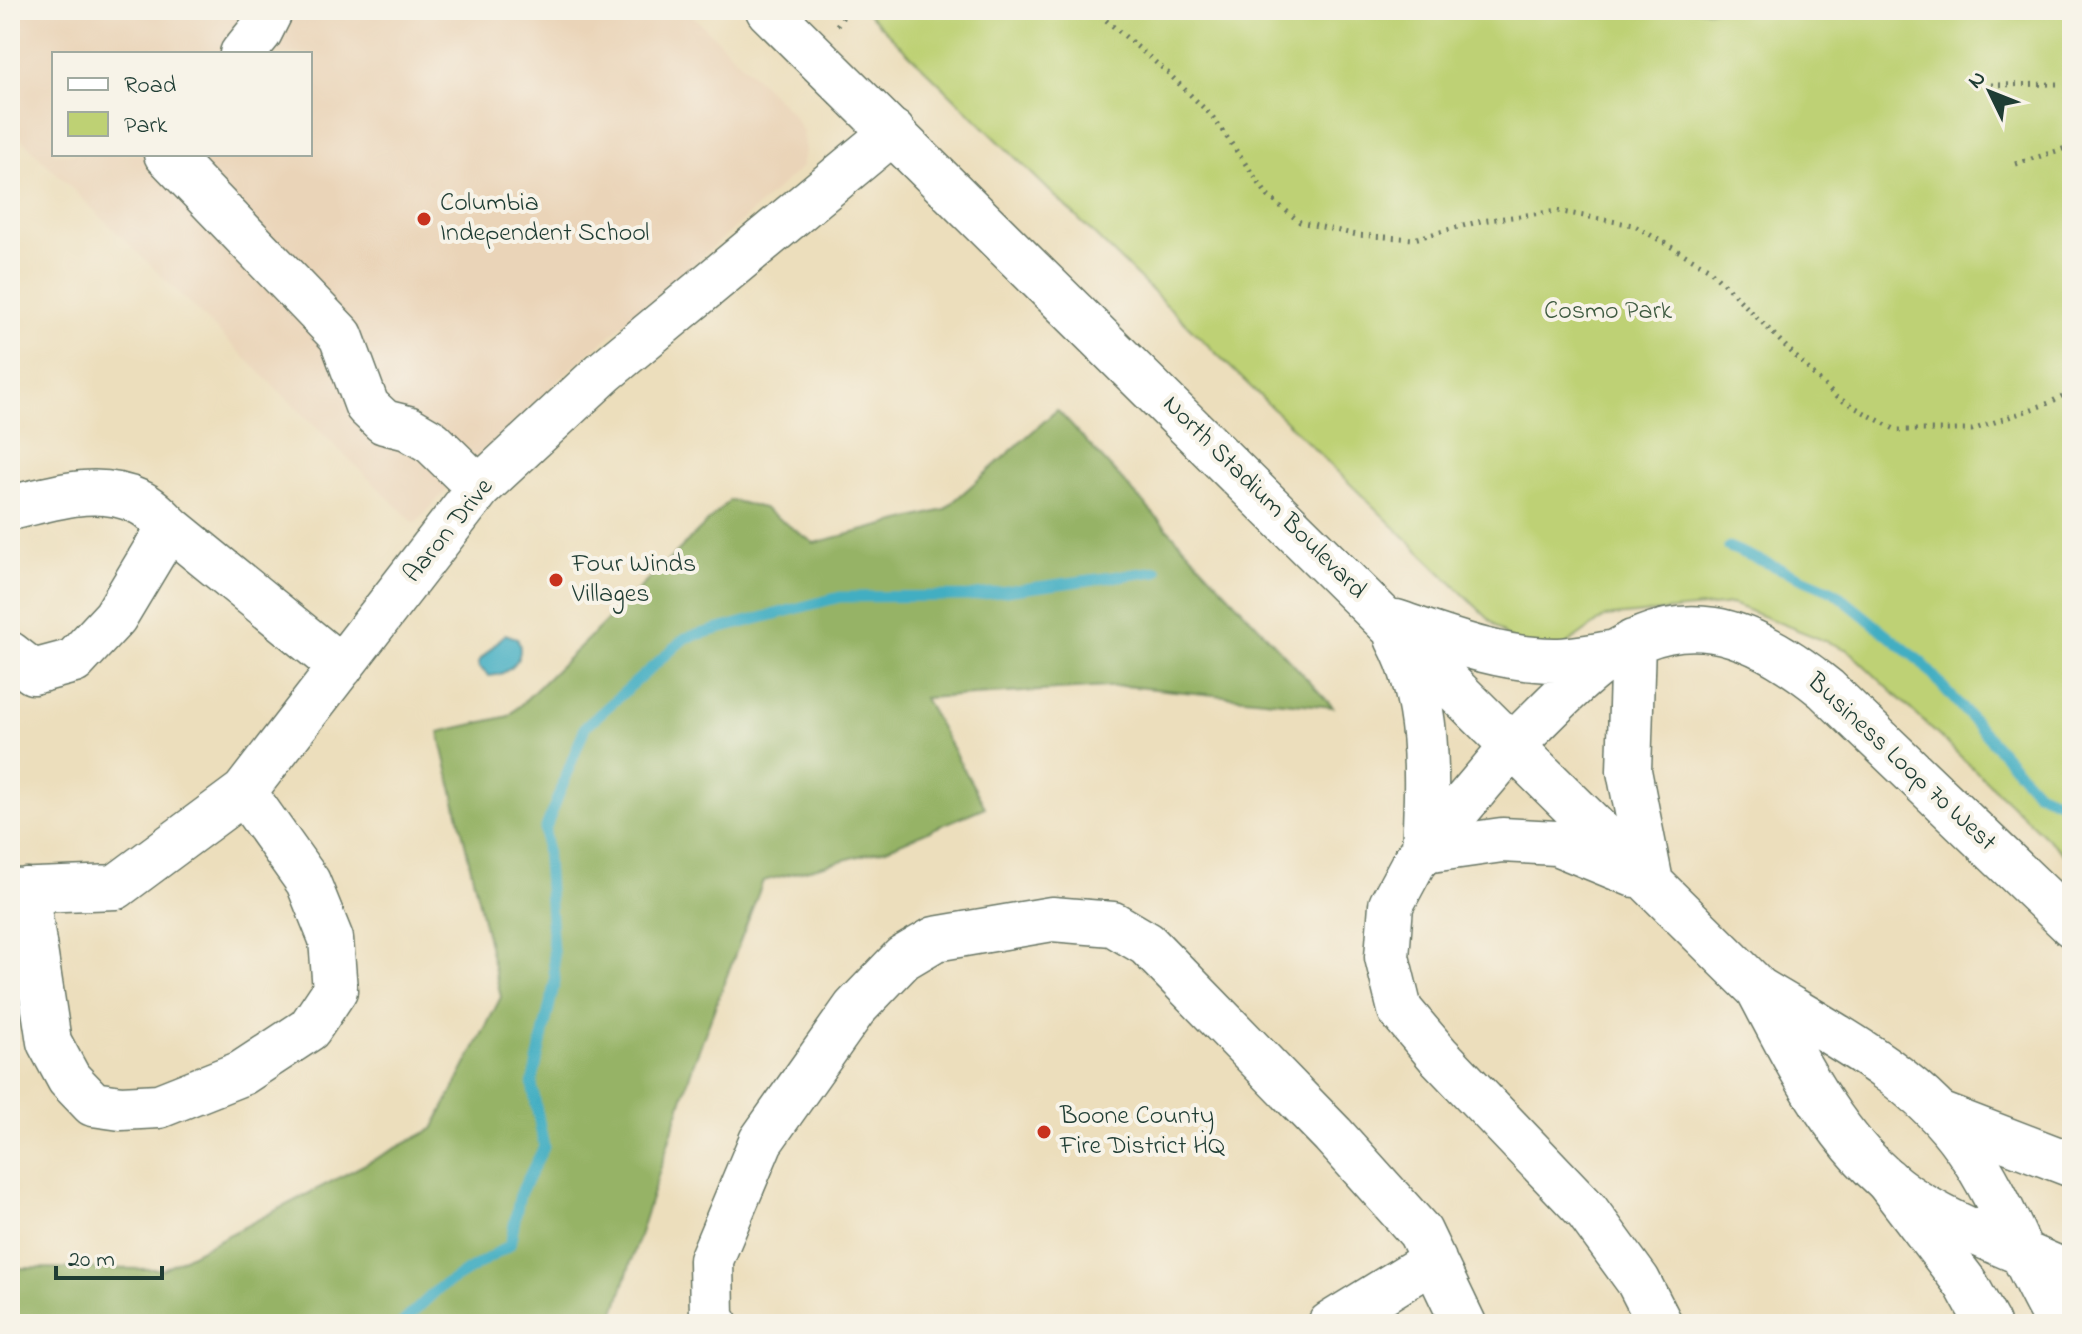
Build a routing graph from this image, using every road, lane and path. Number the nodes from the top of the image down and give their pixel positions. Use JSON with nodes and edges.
{"nodes":[{"id":1,"x":271,"y":10,"type":"edge"},
{"id":2,"x":768,"y":10,"type":"edge"},
{"id":3,"x":1094,"y":10,"type":"edge"},
{"id":4,"x":244,"y":52,"type":"edge"},
{"id":5,"x":2057,"y":84,"type":"dead end"},
{"id":6,"x":1991,"y":85,"type":"dead end"},
{"id":7,"x":893,"y":132,"type":"junction"},
{"id":8,"x":2072,"y":146,"type":"edge"},
{"id":9,"x":168,"y":156,"type":"edge"},
{"id":10,"x":2016,"y":164,"type":"dead end"},
{"id":11,"x":2072,"y":391,"type":"edge"},
{"id":12,"x":479,"y":488,"type":"junction"},
{"id":13,"x":10,"y":508,"type":"edge"},
{"id":14,"x":173,"y":530,"type":"junction"},
{"id":15,"x":1386,"y":619,"type":"junction"},
{"id":16,"x":1625,"y":647,"type":"junction"},
{"id":17,"x":10,"y":654,"type":"edge"},
{"id":18,"x":341,"y":667,"type":"junction"},
{"id":19,"x":1514,"y":744,"type":"junction"},
{"id":20,"x":244,"y":792,"type":"junction"},
{"id":21,"x":1424,"y":851,"type":"junction"},
{"id":22,"x":1651,"y":882,"type":"junction"},
{"id":23,"x":18,"y":890,"type":"edge"},
{"id":24,"x":2072,"y":925,"type":"edge"},
{"id":25,"x":1758,"y":989,"type":"junction"},
{"id":26,"x":1942,"y":1115,"type":"junction"},
{"id":27,"x":2072,"y":1165,"type":"edge"},
{"id":28,"x":1886,"y":1179,"type":"junction"},
{"id":29,"x":2024,"y":1253,"type":"junction"},
{"id":30,"x":1434,"y":1260,"type":"junction"},
{"id":31,"x":2072,"y":1275,"type":"edge"},
{"id":32,"x":1462,"y":1323,"type":"edge"},
{"id":33,"x":716,"y":1324,"type":"edge"},
{"id":34,"x":1330,"y":1324,"type":"edge"},
{"id":35,"x":1660,"y":1324,"type":"edge"},
{"id":36,"x":1988,"y":1324,"type":"edge"},
{"id":37,"x":2059,"y":1324,"type":"edge"}],
"edges":[{"from":1,"to":4,"type":"main road"},
{"from":2,"to":7,"type":"main road","name":"North Stadium Boulevard"},
{"from":3,"to":11,"type":"path"},
{"from":5,"to":6,"type":"path"},
{"from":7,"to":12,"type":"main road","name":"Aaron Drive"},
{"from":7,"to":15,"type":"main road","name":"North Stadium Boulevard"},
{"from":8,"to":10,"type":"path"},
{"from":9,"to":12,"type":"main road"},
{"from":12,"to":18,"type":"main road","name":"Aaron Drive"},
{"from":13,"to":14,"type":"main road"},
{"from":14,"to":17,"type":"main road"},
{"from":14,"to":18,"type":"main road"},
{"from":15,"to":16,"type":"main road"},
{"from":15,"to":19,"type":"main road","name":"North Stadium Boulevard"},
{"from":15,"to":21,"type":"main road"},
{"from":16,"to":19,"type":"main road","name":"Business Loop 70 West"},
{"from":16,"to":22,"type":"main road"},
{"from":16,"to":24,"type":"main road","name":"Business Loop 70 West"},
{"from":18,"to":20,"type":"main road","name":"Aaron Drive"},
{"from":19,"to":21,"type":"main road","name":"Business Loop 70 West"},
{"from":19,"to":22,"type":"main road","name":"North Stadium Boulevard"},
{"from":20,"to":23,"type":"main road","name":"Aaron Drive"},
{"from":20,"to":23,"type":"main road"},
{"from":21,"to":22,"type":"main road"},
{"from":21,"to":35,"type":"main road","name":"Business Loop 70 West"},
{"from":22,"to":25,"type":"main road","name":"North Stadium Boulevard"},
{"from":25,"to":26,"type":"main road","name":"North Stadium Boulevard"},
{"from":25,"to":28,"type":"main road","name":"North Stadium Boulevard"},
{"from":26,"to":27,"type":"main road"},
{"from":26,"to":29,"type":"main road","name":"North Stadium Boulevard"},
{"from":28,"to":29,"type":"main road","name":"North Stadium Boulevard"},
{"from":28,"to":36,"type":"main road"},
{"from":29,"to":31,"type":"main road","name":"North Stadium Boulevard"},
{"from":29,"to":37,"type":"main road","name":"North Stadium Boulevard"},
{"from":30,"to":32,"type":"main road"},
{"from":30,"to":33,"type":"main road"},
{"from":30,"to":34,"type":"main road"}]}
